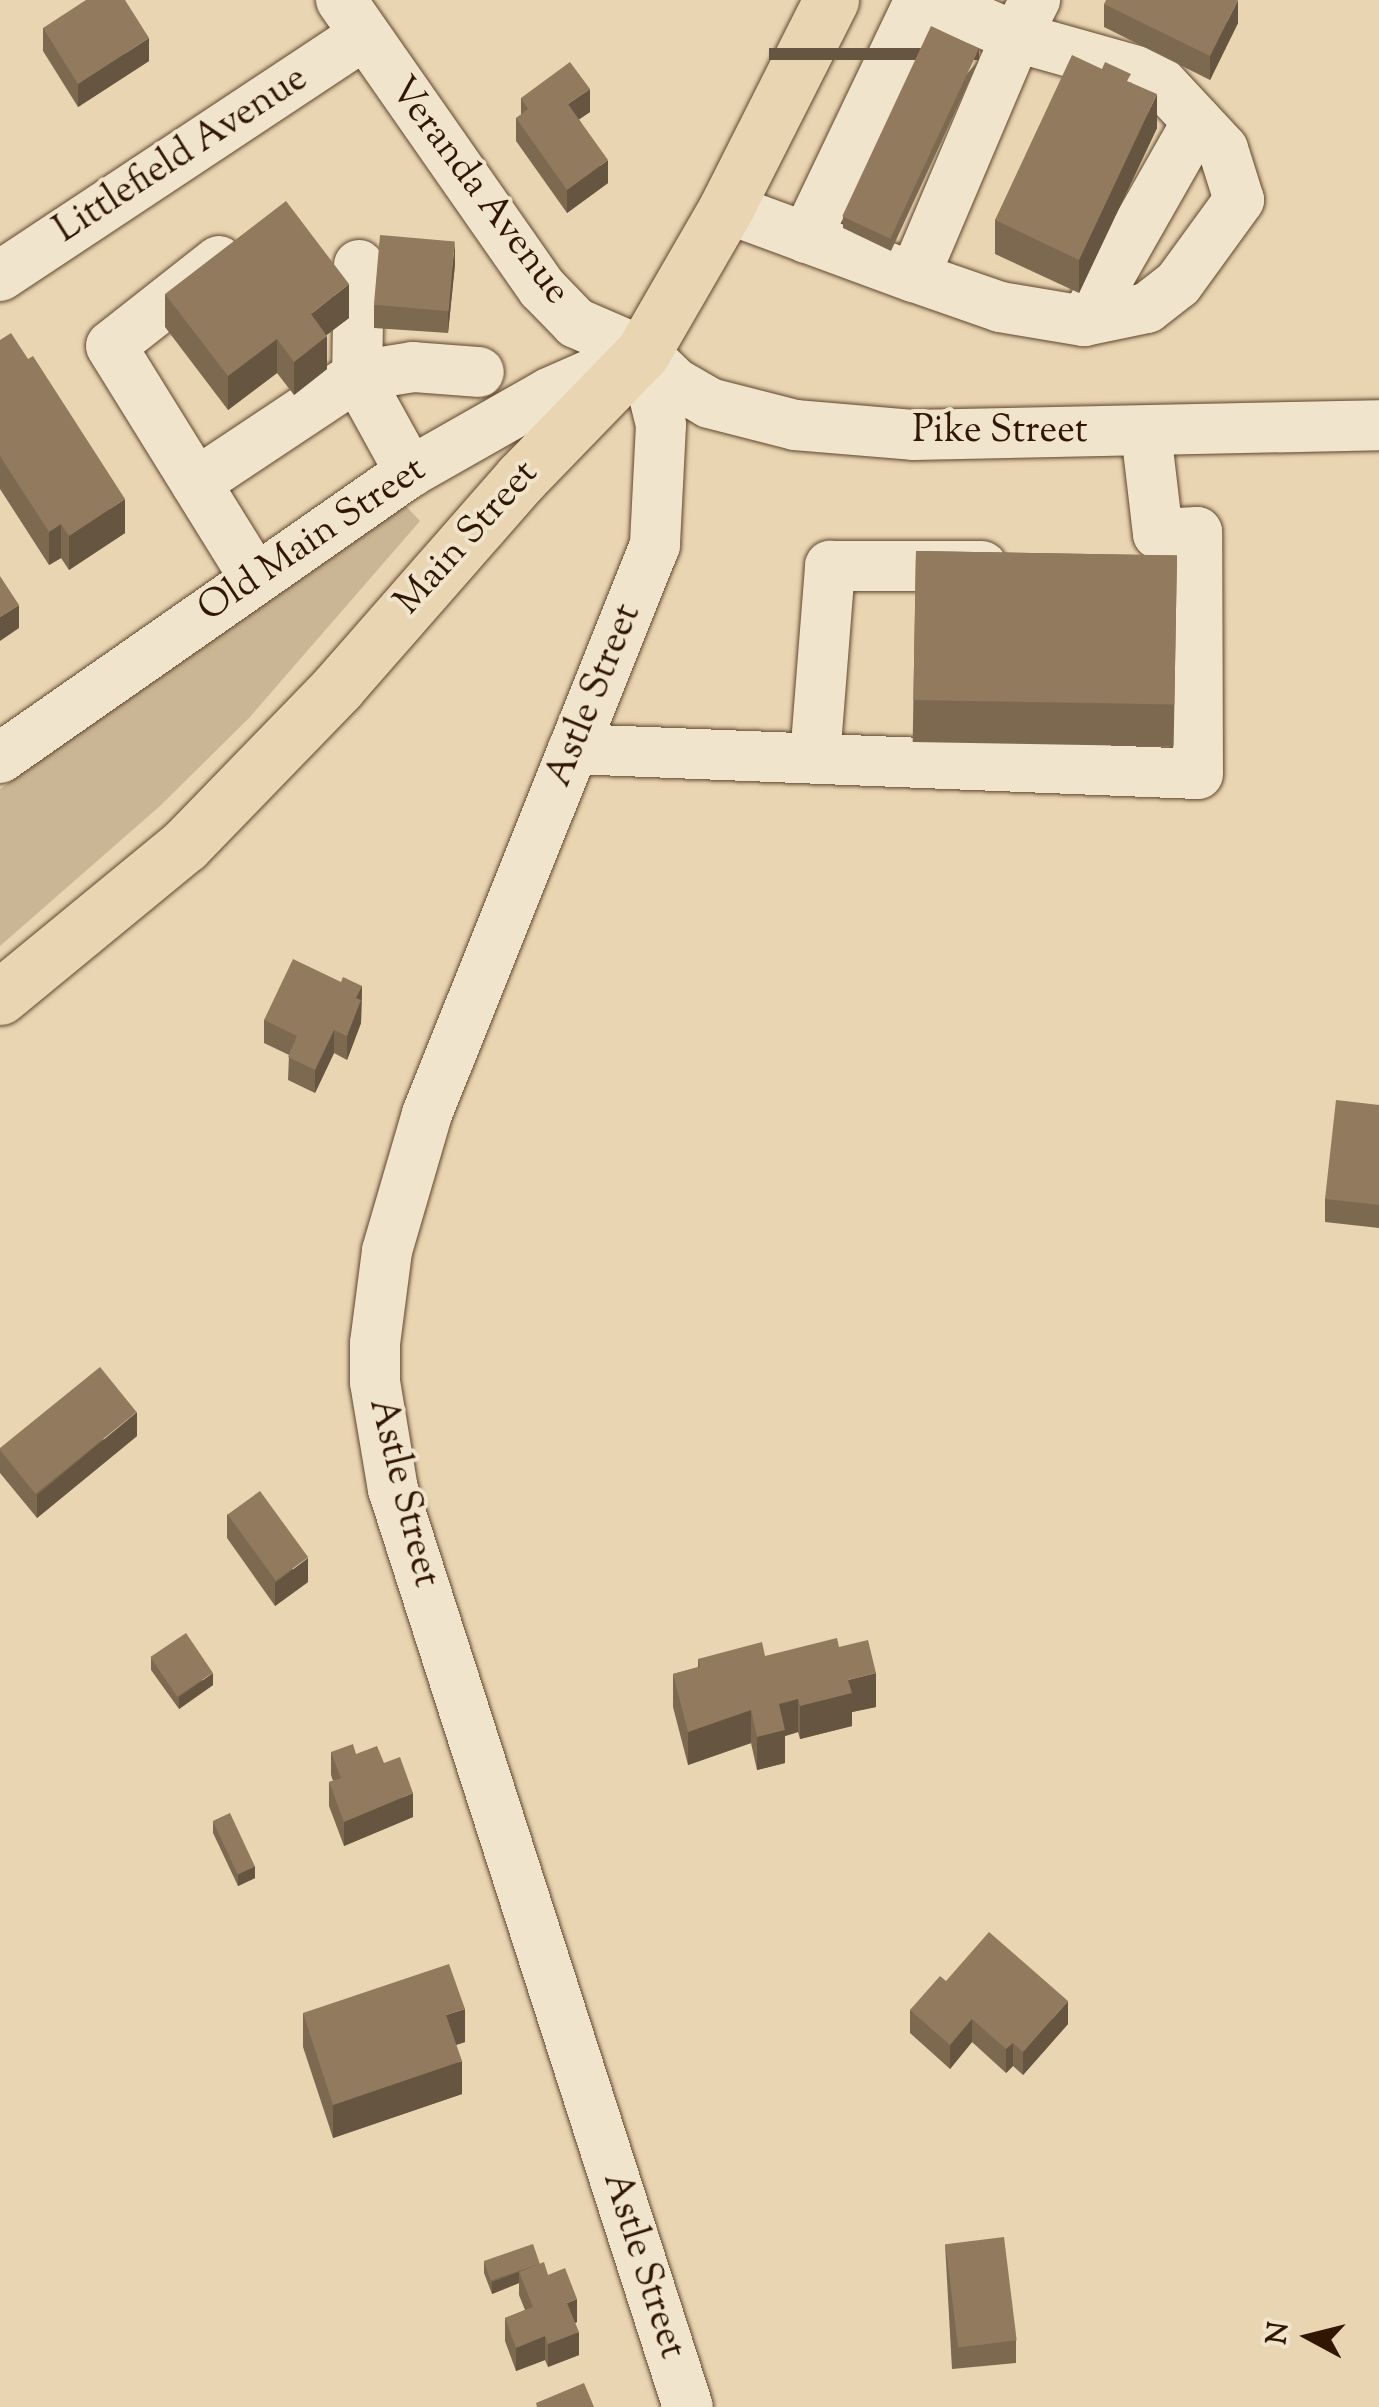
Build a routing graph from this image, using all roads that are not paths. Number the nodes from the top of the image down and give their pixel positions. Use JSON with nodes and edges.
{"nodes":[{"id":1,"x":832,"y":0,"type":"edge"},
{"id":2,"x":920,"y":0,"type":"edge"},
{"id":3,"x":931,"y":0,"type":"edge"},
{"id":4,"x":352,"y":18,"type":"edge"},
{"id":5,"x":1026,"y":18,"type":"edge"},
{"id":6,"x":1197,"y":122,"type":"junction"},
{"id":7,"x":726,"y":208,"type":"junction"},
{"id":8,"x":806,"y":238,"type":"junction"},
{"id":9,"x":240,"y":244,"type":"edge"},
{"id":10,"x":359,"y":265,"type":"dead end"},
{"id":11,"x":0,"y":276,"type":"edge"},
{"id":12,"x":914,"y":277,"type":"junction"},
{"id":13,"x":1084,"y":322,"type":"junction"},
{"id":14,"x":642,"y":352,"type":"junction"},
{"id":15,"x":479,"y":372,"type":"dead end"},
{"id":16,"x":356,"y":376,"type":"junction"},
{"id":17,"x":1379,"y":425,"type":"edge"},
{"id":18,"x":1146,"y":432,"type":"junction"},
{"id":19,"x":410,"y":472,"type":"junction"},
{"id":20,"x":196,"y":483,"type":"junction"},
{"id":21,"x":1028,"y":566,"type":"edge"},
{"id":22,"x":255,"y":578,"type":"junction"},
{"id":23,"x":573,"y":749,"type":"junction"},
{"id":24,"x":0,"y":758,"type":"edge"},
{"id":25,"x":815,"y":758,"type":"junction"},
{"id":26,"x":0,"y":997,"type":"edge"},
{"id":27,"x":688,"y":2407,"type":"edge"}],
"edges":[{"from":1,"to":7,"type":"main road","name":"Main Street"},
{"from":2,"to":8,"type":"street"},
{"from":3,"to":5,"type":"street"},
{"from":4,"to":11,"type":"street","name":"Littlefield Avenue"},
{"from":4,"to":14,"type":"street","name":"Veranda Avenue"},
{"from":5,"to":6,"type":"street"},
{"from":5,"to":12,"type":"street"},
{"from":6,"to":13,"type":"street"},
{"from":6,"to":13,"type":"street"},
{"from":7,"to":8,"type":"street"},
{"from":7,"to":14,"type":"main road","name":"Main Street"},
{"from":8,"to":12,"type":"street"},
{"from":9,"to":20,"type":"street"},
{"from":10,"to":16,"type":"street"},
{"from":12,"to":13,"type":"street"},
{"from":14,"to":18,"type":"street","name":"Pike Street"},
{"from":14,"to":19,"type":"street","name":"Old Main Street"},
{"from":14,"to":23,"type":"street","name":"Astle Street"},
{"from":14,"to":26,"type":"main road","name":"Main Street"},
{"from":15,"to":16,"type":"street"},
{"from":16,"to":19,"type":"street"},
{"from":16,"to":20,"type":"street"},
{"from":17,"to":18,"type":"street","name":"Pike Street"},
{"from":18,"to":25,"type":"street"},
{"from":19,"to":22,"type":"street","name":"Old Main Street"},
{"from":20,"to":22,"type":"street"},
{"from":21,"to":25,"type":"street"},
{"from":22,"to":24,"type":"street","name":"Old Main Street"},
{"from":23,"to":25,"type":"street"},
{"from":23,"to":27,"type":"street","name":"Astle Street"}]}
